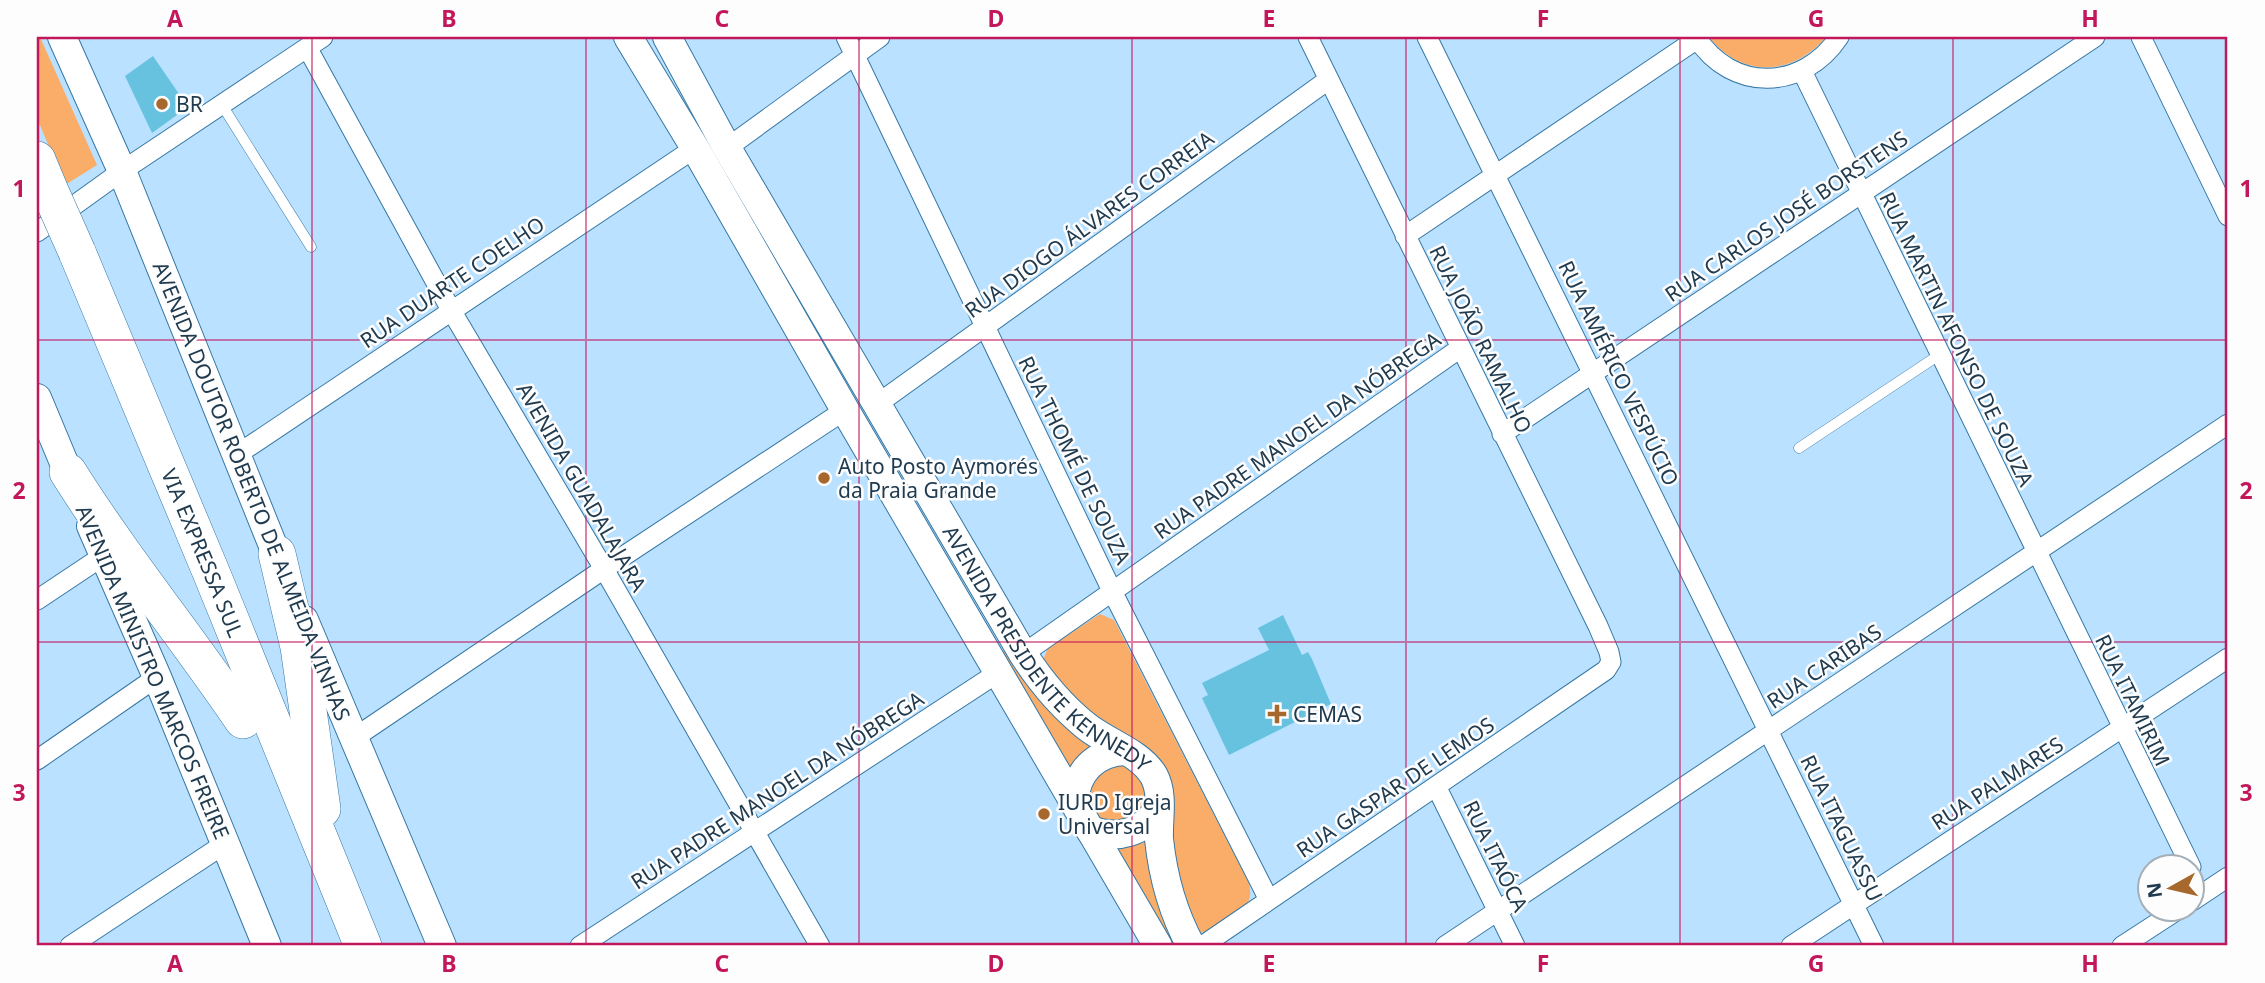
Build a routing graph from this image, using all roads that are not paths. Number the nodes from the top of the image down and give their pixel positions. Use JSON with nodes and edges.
{"nodes":[{"id":1,"x":62,"y":37,"type":"edge"},
{"id":2,"x":628,"y":37,"type":"edge"},
{"id":3,"x":667,"y":37,"type":"edge"},
{"id":4,"x":846,"y":37,"type":"edge"},
{"id":5,"x":880,"y":37,"type":"edge"},
{"id":6,"x":1308,"y":37,"type":"edge"},
{"id":7,"x":1427,"y":37,"type":"edge"},
{"id":8,"x":1839,"y":37,"type":"edge"},
{"id":9,"x":2095,"y":37,"type":"edge"},
{"id":10,"x":2141,"y":37,"type":"edge"},
{"id":11,"x":1696,"y":38,"type":"edge"},
{"id":12,"x":316,"y":43,"type":"edge"},
{"id":13,"x":855,"y":55,"type":"junction"},
{"id":14,"x":1802,"y":71,"type":"junction"},
{"id":15,"x":1328,"y":80,"type":"junction"},
{"id":16,"x":222,"y":105,"type":"junction"},
{"id":17,"x":695,"y":148,"type":"junction"},
{"id":18,"x":727,"y":148,"type":"junction"},
{"id":19,"x":122,"y":171,"type":"junction"},
{"id":20,"x":1496,"y":175,"type":"junction"},
{"id":21,"x":41,"y":189,"type":"edge"},
{"id":22,"x":1860,"y":194,"type":"junction"},
{"id":23,"x":2228,"y":216,"type":"edge"},
{"id":24,"x":37,"y":232,"type":"edge"},
{"id":25,"x":1405,"y":236,"type":"junction"},
{"id":26,"x":311,"y":247,"type":"dead end"},
{"id":27,"x":66,"y":257,"type":"junction"},
{"id":28,"x":451,"y":310,"type":"junction"},
{"id":29,"x":985,"y":327,"type":"junction"},
{"id":30,"x":1459,"y":349,"type":"junction"},
{"id":31,"x":1939,"y":355,"type":"junction"},
{"id":32,"x":1593,"y":373,"type":"junction"},
{"id":33,"x":37,"y":398,"type":"edge"},
{"id":34,"x":876,"y":405,"type":"junction"},
{"id":35,"x":845,"y":410,"type":"junction"},
{"id":36,"x":2228,"y":424,"type":"edge"},
{"id":37,"x":43,"y":432,"type":"edge"},
{"id":38,"x":1502,"y":434,"type":"junction"},
{"id":39,"x":1799,"y":448,"type":"dead end"},
{"id":40,"x":235,"y":456,"type":"junction"},
{"id":41,"x":68,"y":472,"type":"junction"},
{"id":42,"x":2035,"y":552,"type":"junction"},
{"id":43,"x":277,"y":554,"type":"junction"},
{"id":44,"x":103,"y":556,"type":"junction"},
{"id":45,"x":604,"y":569,"type":"junction"},
{"id":46,"x":1113,"y":593,"type":"junction"},
{"id":47,"x":37,"y":600,"type":"edge"},
{"id":48,"x":1023,"y":654,"type":"junction"},
{"id":49,"x":2228,"y":658,"type":"edge"},
{"id":50,"x":1611,"y":662,"type":"joint"},
{"id":51,"x":999,"y":672,"type":"junction"},
{"id":52,"x":157,"y":677,"type":"junction"},
{"id":53,"x":243,"y":720,"type":"junction"},
{"id":54,"x":2122,"y":728,"type":"junction"},
{"id":55,"x":1769,"y":730,"type":"junction"},
{"id":56,"x":354,"y":738,"type":"junction"},
{"id":57,"x":1126,"y":751,"type":"junction"},
{"id":58,"x":37,"y":760,"type":"edge"},
{"id":59,"x":1436,"y":786,"type":"junction"},
{"id":60,"x":1074,"y":802,"type":"junction"},
{"id":61,"x":1159,"y":807,"type":"junction"},
{"id":62,"x":1090,"y":830,"type":"junction"},
{"id":63,"x":754,"y":832,"type":"junction"},
{"id":64,"x":226,"y":843,"type":"junction"},
{"id":65,"x":2184,"y":853,"type":"edge"},
{"id":66,"x":2228,"y":877,"type":"edge"},
{"id":67,"x":335,"y":879,"type":"junction"},
{"id":68,"x":2206,"y":891,"type":"edge"},
{"id":69,"x":1269,"y":900,"type":"junction"},
{"id":70,"x":1854,"y":904,"type":"junction"},
{"id":71,"x":1497,"y":911,"type":"junction"},
{"id":72,"x":2157,"y":923,"type":"edge"},
{"id":73,"x":74,"y":945,"type":"edge"},
{"id":74,"x":267,"y":946,"type":"edge"},
{"id":75,"x":337,"y":946,"type":"edge"},
{"id":76,"x":363,"y":946,"type":"edge"},
{"id":77,"x":442,"y":946,"type":"edge"},
{"id":78,"x":580,"y":946,"type":"edge"},
{"id":79,"x":820,"y":946,"type":"edge"},
{"id":80,"x":1158,"y":946,"type":"edge"},
{"id":81,"x":1191,"y":946,"type":"edge"},
{"id":82,"x":1202,"y":946,"type":"edge"},
{"id":83,"x":1445,"y":946,"type":"edge"},
{"id":84,"x":1515,"y":946,"type":"edge"},
{"id":85,"x":1791,"y":946,"type":"edge"},
{"id":86,"x":1874,"y":946,"type":"edge"},
{"id":87,"x":2122,"y":946,"type":"edge"}],
"edges":[{"from":1,"to":19,"type":"main road","name":"AVENIDA DOUTOR ROBERTO DE ALMEIDA VINHAS"},
{"from":2,"to":17,"type":"main road","name":"AVENIDA PRESIDENTE KENNEDY"},
{"from":3,"to":18,"type":"main road","name":"AVENIDA PRESIDENTE KENNEDY"},
{"from":4,"to":13,"type":"street","name":"RUA THOMÉ DE SOUZA"},
{"from":5,"to":13,"type":"street"},
{"from":6,"to":15,"type":"street","name":"RUA JOÃO RAMALHO"},
{"from":7,"to":20,"type":"street","name":"RUA AMÉRICO VESPÚCIO"},
{"from":8,"to":14,"type":"street"},
{"from":9,"to":22,"type":"street","name":"RUA CARLOS JOSÉ BORSTENS"},
{"from":10,"to":23,"type":"street"},
{"from":11,"to":14,"type":"street"},
{"from":11,"to":20,"type":"street"},
{"from":12,"to":16,"type":"street"},
{"from":12,"to":28,"type":"street","name":"AVENIDA GUADALAJARA"},
{"from":13,"to":18,"type":"street"},
{"from":13,"to":29,"type":"street","name":"RUA THOMÉ DE SOUZA"},
{"from":14,"to":22,"type":"street","name":"RUA MARTIN AFONSO DE SOUZA"},
{"from":15,"to":25,"type":"street","name":"RUA JOÃO RAMALHO"},
{"from":15,"to":29,"type":"street","name":"RUA DIOGO ÁLVARES CORREIA"},
{"from":16,"to":19,"type":"street"},
{"from":16,"to":26,"type":"lane"},
{"from":17,"to":28,"type":"street","name":"RUA DUARTE COELHO"},
{"from":17,"to":35,"type":"main road","name":"AVENIDA PRESIDENTE KENNEDY"},
{"from":18,"to":34,"type":"main road","name":"AVENIDA PRESIDENTE KENNEDY"},
{"from":19,"to":24,"type":"street"},
{"from":19,"to":40,"type":"main road","name":"AVENIDA DOUTOR ROBERTO DE ALMEIDA VINHAS"},
{"from":20,"to":25,"type":"street"},
{"from":20,"to":32,"type":"street","name":"RUA AMÉRICO VESPÚCIO"},
{"from":21,"to":27,"type":"highway","name":"VIA EXPRESSA SUL"},
{"from":22,"to":31,"type":"street","name":"RUA MARTIN AFONSO DE SOUZA"},
{"from":22,"to":32,"type":"street","name":"RUA CARLOS JOSÉ BORSTENS"},
{"from":25,"to":30,"type":"street","name":"RUA JOÃO RAMALHO"},
{"from":27,"to":53,"type":"highway","name":"VIA EXPRESSA SUL"},
{"from":27,"to":67,"type":"highway","name":"VIA EXPRESSA SUL"},
{"from":28,"to":40,"type":"street","name":"RUA DUARTE COELHO"},
{"from":28,"to":45,"type":"street","name":"AVENIDA GUADALAJARA"},
{"from":29,"to":34,"type":"street","name":"RUA DIOGO ÁLVARES CORREIA"},
{"from":29,"to":46,"type":"street","name":"RUA THOMÉ DE SOUZA"},
{"from":30,"to":38,"type":"street","name":"RUA JOÃO RAMALHO"},
{"from":30,"to":46,"type":"street","name":"RUA PADRE MANOEL DA NÓBREGA"},
{"from":31,"to":39,"type":"lane"},
{"from":31,"to":42,"type":"street","name":"RUA MARTIN AFONSO DE SOUZA"},
{"from":32,"to":38,"type":"street","name":"RUA CARLOS JOSÉ BORSTENS"},
{"from":32,"to":55,"type":"street","name":"RUA AMÉRICO VESPÚCIO"},
{"from":33,"to":37,"type":"main road","name":"AVENIDA MINISTRO MARCOS FREIRE"},
{"from":34,"to":48,"type":"main road","name":"AVENIDA PRESIDENTE KENNEDY"},
{"from":35,"to":45,"type":"street"},
{"from":35,"to":51,"type":"main road","name":"AVENIDA PRESIDENTE KENNEDY"},
{"from":36,"to":42,"type":"street","name":"RUA CARIBAS"},
{"from":37,"to":41,"type":"main road","name":"AVENIDA MINISTRO MARCOS FREIRE"},
{"from":38,"to":50,"type":"street","name":"RUA JOÃO RAMALHO"},
{"from":40,"to":43,"type":"main road","name":"AVENIDA DOUTOR ROBERTO DE ALMEIDA VINHAS"},
{"from":41,"to":44,"type":"main road","name":"AVENIDA MINISTRO MARCOS FREIRE"},
{"from":41,"to":53,"type":"highway"},
{"from":42,"to":54,"type":"street","name":"RUA ITAMIRIM"},
{"from":42,"to":55,"type":"street","name":"RUA CARIBAS"},
{"from":43,"to":56,"type":"main road","name":"AVENIDA DOUTOR ROBERTO DE ALMEIDA VINHAS"},
{"from":43,"to":67,"type":"highway"},
{"from":44,"to":47,"type":"street"},
{"from":44,"to":52,"type":"main road","name":"AVENIDA MINISTRO MARCOS FREIRE"},
{"from":45,"to":56,"type":"street"},
{"from":45,"to":63,"type":"street","name":"AVENIDA GUADALAJARA"},
{"from":46,"to":48,"type":"street","name":"RUA PADRE MANOEL DA NÓBREGA"},
{"from":46,"to":69,"type":"street","name":"RUA THOMÉ DE SOUZA"},
{"from":48,"to":57,"type":"main road","name":"AVENIDA PRESIDENTE KENNEDY"},
{"from":49,"to":54,"type":"street","name":"RUA PALMARES"},
{"from":50,"to":59,"type":"street","name":"RUA GASPAR DE LEMOS"},
{"from":51,"to":60,"type":"main road","name":"AVENIDA PRESIDENTE KENNEDY"},
{"from":51,"to":63,"type":"street","name":"RUA PADRE MANOEL DA NÓBREGA"},
{"from":52,"to":58,"type":"street"},
{"from":52,"to":64,"type":"main road","name":"AVENIDA MINISTRO MARCOS FREIRE"},
{"from":53,"to":75,"type":"highway","name":"VIA EXPRESSA SUL"},
{"from":54,"to":65,"type":"street","name":"RUA ITAMIRIM"},
{"from":54,"to":70,"type":"street","name":"RUA PALMARES"},
{"from":55,"to":70,"type":"street","name":"RUA ITAGUASSU"},
{"from":55,"to":71,"type":"street","name":"RUA CARIBAS"},
{"from":56,"to":77,"type":"main road","name":"AVENIDA DOUTOR ROBERTO DE ALMEIDA VINHAS"},
{"from":57,"to":60,"type":"main road"},
{"from":57,"to":61,"type":"main road","name":"AVENIDA PRESIDENTE KENNEDY"},
{"from":59,"to":69,"type":"street","name":"RUA GASPAR DE LEMOS"},
{"from":59,"to":71,"type":"street","name":"RUA ITAÓCA"},
{"from":60,"to":62,"type":"main road","name":"AVENIDA PRESIDENTE KENNEDY"},
{"from":61,"to":62,"type":"main road"},
{"from":61,"to":81,"type":"main road","name":"AVENIDA PRESIDENTE KENNEDY"},
{"from":62,"to":80,"type":"main road","name":"AVENIDA PRESIDENTE KENNEDY"},
{"from":63,"to":78,"type":"street","name":"RUA PADRE MANOEL DA NÓBREGA"},
{"from":63,"to":79,"type":"street","name":"AVENIDA GUADALAJARA"},
{"from":64,"to":73,"type":"street"},
{"from":64,"to":74,"type":"main road","name":"AVENIDA MINISTRO MARCOS FREIRE"},
{"from":66,"to":68,"type":"street"},
{"from":67,"to":76,"type":"highway","name":"VIA EXPRESSA SUL"},
{"from":69,"to":82,"type":"street","name":"RUA GASPAR DE LEMOS"},
{"from":70,"to":85,"type":"street","name":"RUA PALMARES"},
{"from":70,"to":86,"type":"street","name":"RUA ITAGUASSU"},
{"from":71,"to":83,"type":"street","name":"RUA CARIBAS"},
{"from":71,"to":84,"type":"street","name":"RUA ITAÓCA"},
{"from":72,"to":87,"type":"street"}]}
